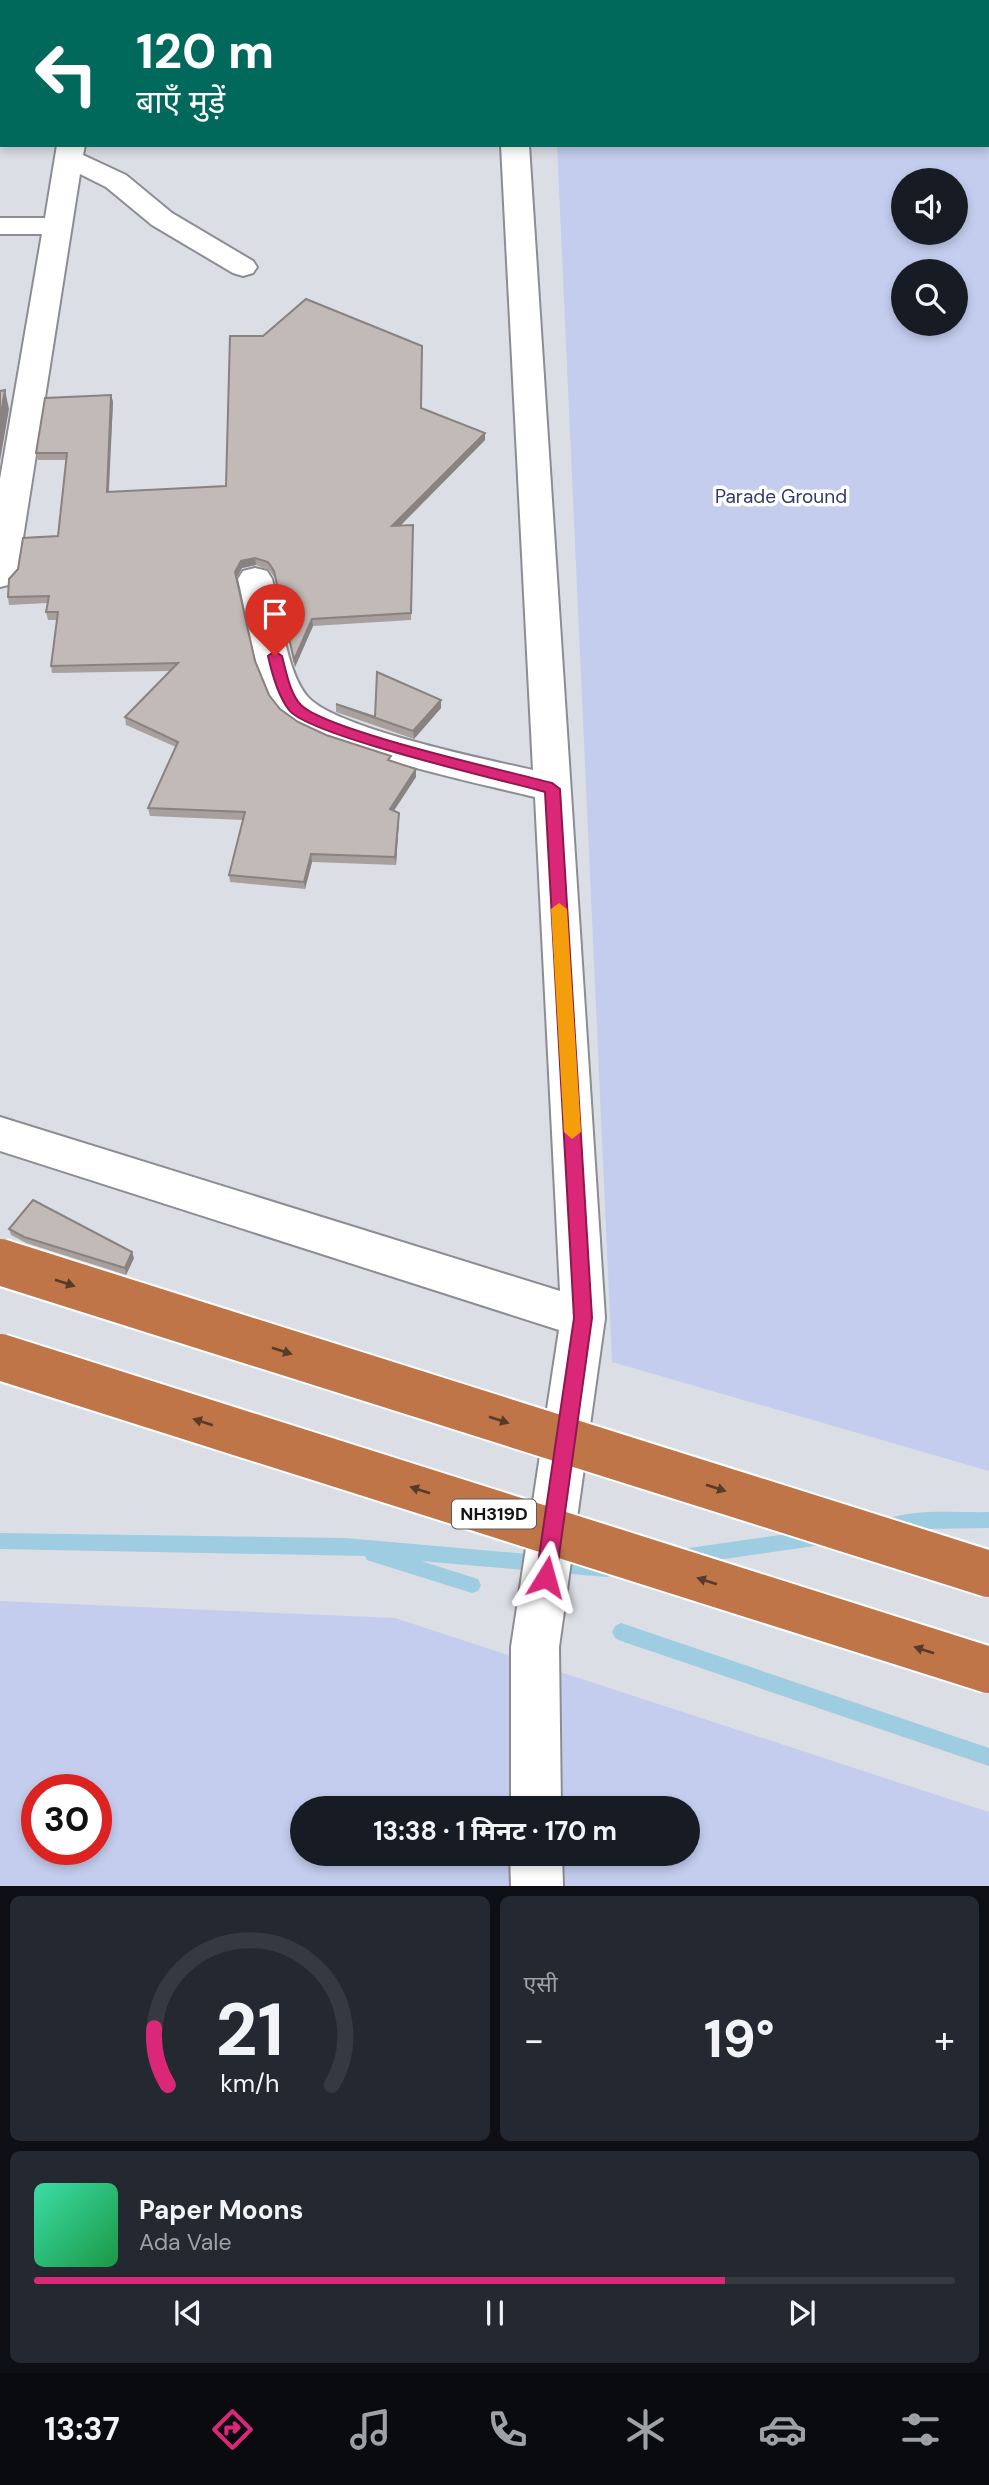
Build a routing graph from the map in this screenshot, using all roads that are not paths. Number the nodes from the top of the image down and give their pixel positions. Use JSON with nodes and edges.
{"nodes":[{"id":1,"x":515,"y":147,"type":"edge"},
{"id":2,"x":70,"y":152,"type":"edge"},
{"id":3,"x":0,"y":226,"type":"edge"},
{"id":4,"x":58,"y":226,"type":"junction"},
{"id":5,"x":243,"y":267,"type":"dead end"},
{"id":6,"x":0,"y":576,"type":"edge"},
{"id":7,"x":255,"y":579,"type":"dead end"},
{"id":8,"x":552,"y":789,"type":"junction"},
{"id":9,"x":0,"y":1134,"type":"edge"},
{"id":10,"x":0,"y":1262,"type":"edge"},
{"id":11,"x":583,"y":1318,"type":"junction"},
{"id":12,"x":0,"y":1357,"type":"edge"},
{"id":13,"x":989,"y":1574,"type":"edge"},
{"id":14,"x":989,"y":1670,"type":"edge"},
{"id":15,"x":536,"y":1796,"type":"edge"},
{"id":16,"x":536,"y":1866,"type":"edge"},
{"id":17,"x":537,"y":1886,"type":"edge"}],
"edges":[{"from":1,"to":8,"type":"street"},
{"from":2,"to":4,"type":"street"},
{"from":2,"to":5,"type":"street"},
{"from":3,"to":4,"type":"street"},
{"from":4,"to":6,"type":"street"},
{"from":7,"to":8,"type":"street"},
{"from":8,"to":11,"type":"street"},
{"from":9,"to":11,"type":"street"},
{"from":10,"to":13,"type":"highway","one_way":true,"bridge":true},
{"from":11,"to":15,"type":"street"},
{"from":14,"to":12,"type":"highway","number":"NH319D","one_way":true,"bridge":true},
{"from":16,"to":17,"type":"street"}]}
